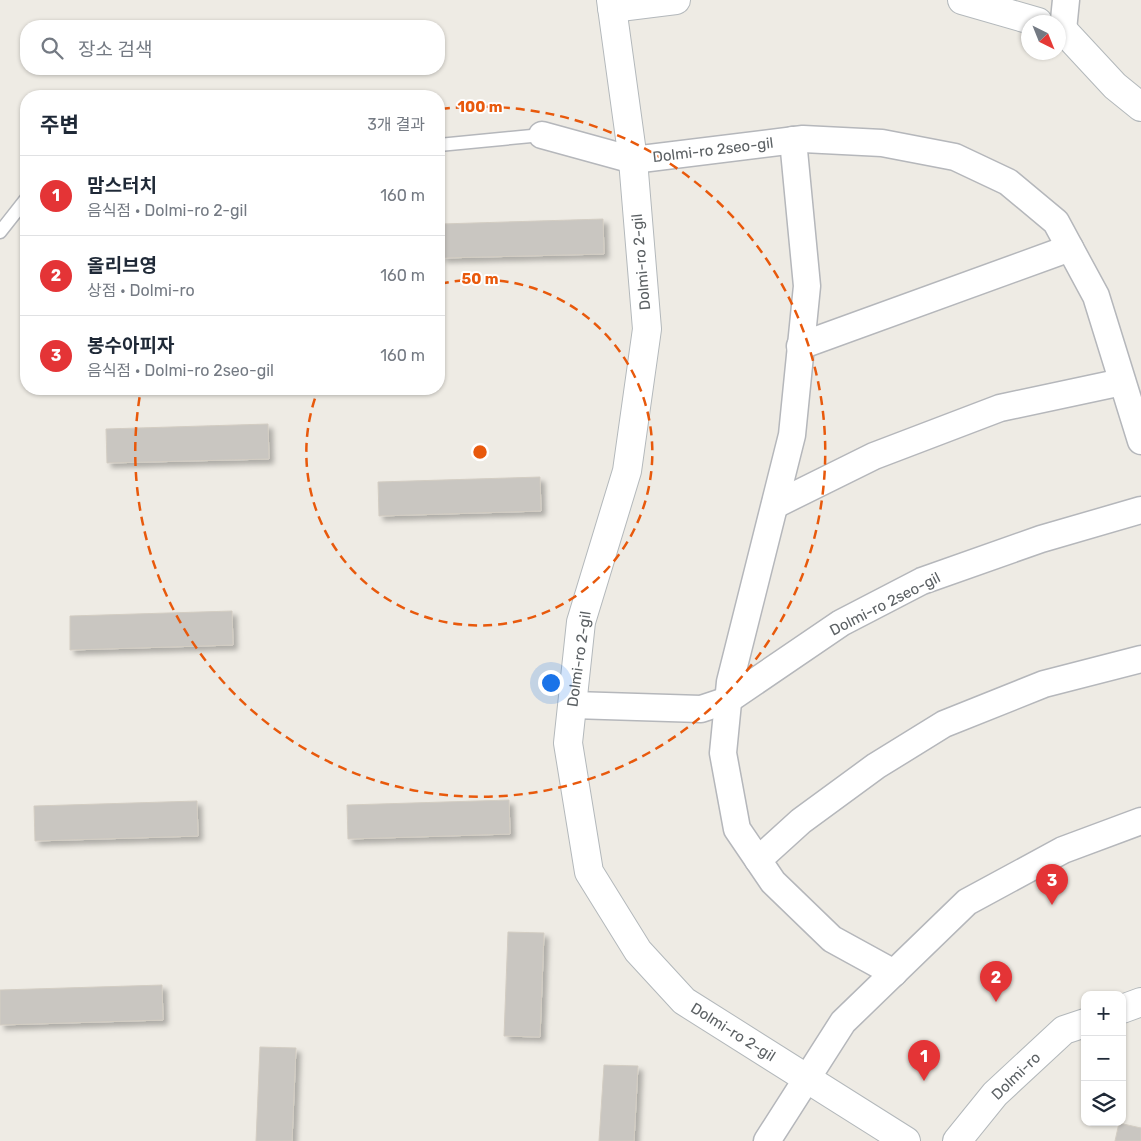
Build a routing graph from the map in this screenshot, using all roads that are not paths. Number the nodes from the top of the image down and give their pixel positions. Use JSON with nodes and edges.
{"nodes":[{"id":1,"x":676,"y":0,"type":"edge"},
{"id":2,"x":962,"y":0,"type":"edge"},
{"id":3,"x":1066,"y":0,"type":"edge"},
{"id":4,"x":611,"y":4,"type":"edge"},
{"id":5,"x":1059,"y":15,"type":"edge"},
{"id":6,"x":1021,"y":18,"type":"edge"},
{"id":7,"x":1066,"y":40,"type":"edge"},
{"id":8,"x":1141,"y":107,"type":"edge"},
{"id":9,"x":542,"y":135,"type":"joint"},
{"id":10,"x":793,"y":140,"type":"junction"},
{"id":11,"x":445,"y":144,"type":"edge"},
{"id":12,"x":633,"y":160,"type":"junction"},
{"id":13,"x":20,"y":207,"type":"edge"},
{"id":14,"x":0,"y":232,"type":"edge"},
{"id":15,"x":1070,"y":248,"type":"junction"},
{"id":16,"x":800,"y":346,"type":"junction"},
{"id":17,"x":1122,"y":382,"type":"junction"},
{"id":18,"x":1141,"y":441,"type":"edge"},
{"id":19,"x":775,"y":505,"type":"junction"},
{"id":20,"x":1141,"y":510,"type":"edge"},
{"id":21,"x":1141,"y":659,"type":"edge"},
{"id":22,"x":728,"y":700,"type":"junction"},
{"id":23,"x":573,"y":705,"type":"junction"},
{"id":24,"x":1141,"y":821,"type":"edge"},
{"id":25,"x":758,"y":860,"type":"junction"},
{"id":26,"x":894,"y":973,"type":"junction"},
{"id":27,"x":1141,"y":1002,"type":"edge"},
{"id":28,"x":1126,"y":1008,"type":"edge"},
{"id":29,"x":1081,"y":1024,"type":"edge"},
{"id":30,"x":807,"y":1078,"type":"junction"},
{"id":31,"x":766,"y":1141,"type":"edge"},
{"id":32,"x":906,"y":1141,"type":"edge"},
{"id":33,"x":957,"y":1141,"type":"edge"}],
"edges":[{"from":1,"to":4,"type":"street"},
{"from":2,"to":6,"type":"street"},
{"from":3,"to":5,"type":"street"},
{"from":4,"to":12,"type":"street","name":"Dolmi-ro 2-gil"},
{"from":7,"to":8,"type":"street"},
{"from":9,"to":11,"type":"lane"},
{"from":9,"to":12,"type":"street"},
{"from":10,"to":12,"type":"street","name":"Dolmi-ro 2seo-gil"},
{"from":10,"to":15,"type":"street","name":"Dolmi-ro 2seo-gil"},
{"from":10,"to":16,"type":"street","name":"Dolmi-ro 2seo-gil"},
{"from":12,"to":23,"type":"street","name":"Dolmi-ro 2-gil"},
{"from":13,"to":14,"type":"lane"},
{"from":15,"to":16,"type":"street"},
{"from":15,"to":17,"type":"street","name":"Dolmi-ro 2seo-gil"},
{"from":16,"to":19,"type":"street","name":"Dolmi-ro 2seo-gil"},
{"from":17,"to":18,"type":"street","name":"Dolmi-ro 2seo-gil"},
{"from":17,"to":19,"type":"street"},
{"from":19,"to":22,"type":"street","name":"Dolmi-ro 2seo-gil"},
{"from":20,"to":22,"type":"street","name":"Dolmi-ro 2seo-gil"},
{"from":21,"to":25,"type":"street"},
{"from":22,"to":23,"type":"street"},
{"from":22,"to":25,"type":"street","name":"Dolmi-ro 2seo-gil"},
{"from":23,"to":30,"type":"street","name":"Dolmi-ro 2-gil"},
{"from":24,"to":26,"type":"street"},
{"from":25,"to":26,"type":"street","name":"Dolmi-ro 2seo-gil"},
{"from":26,"to":30,"type":"street"},
{"from":27,"to":28,"type":"street"},
{"from":29,"to":33,"type":"street","name":"Dolmi-ro"},
{"from":30,"to":31,"type":"street"},
{"from":30,"to":32,"type":"street","name":"Dolmi-ro 2-gil"}]}
